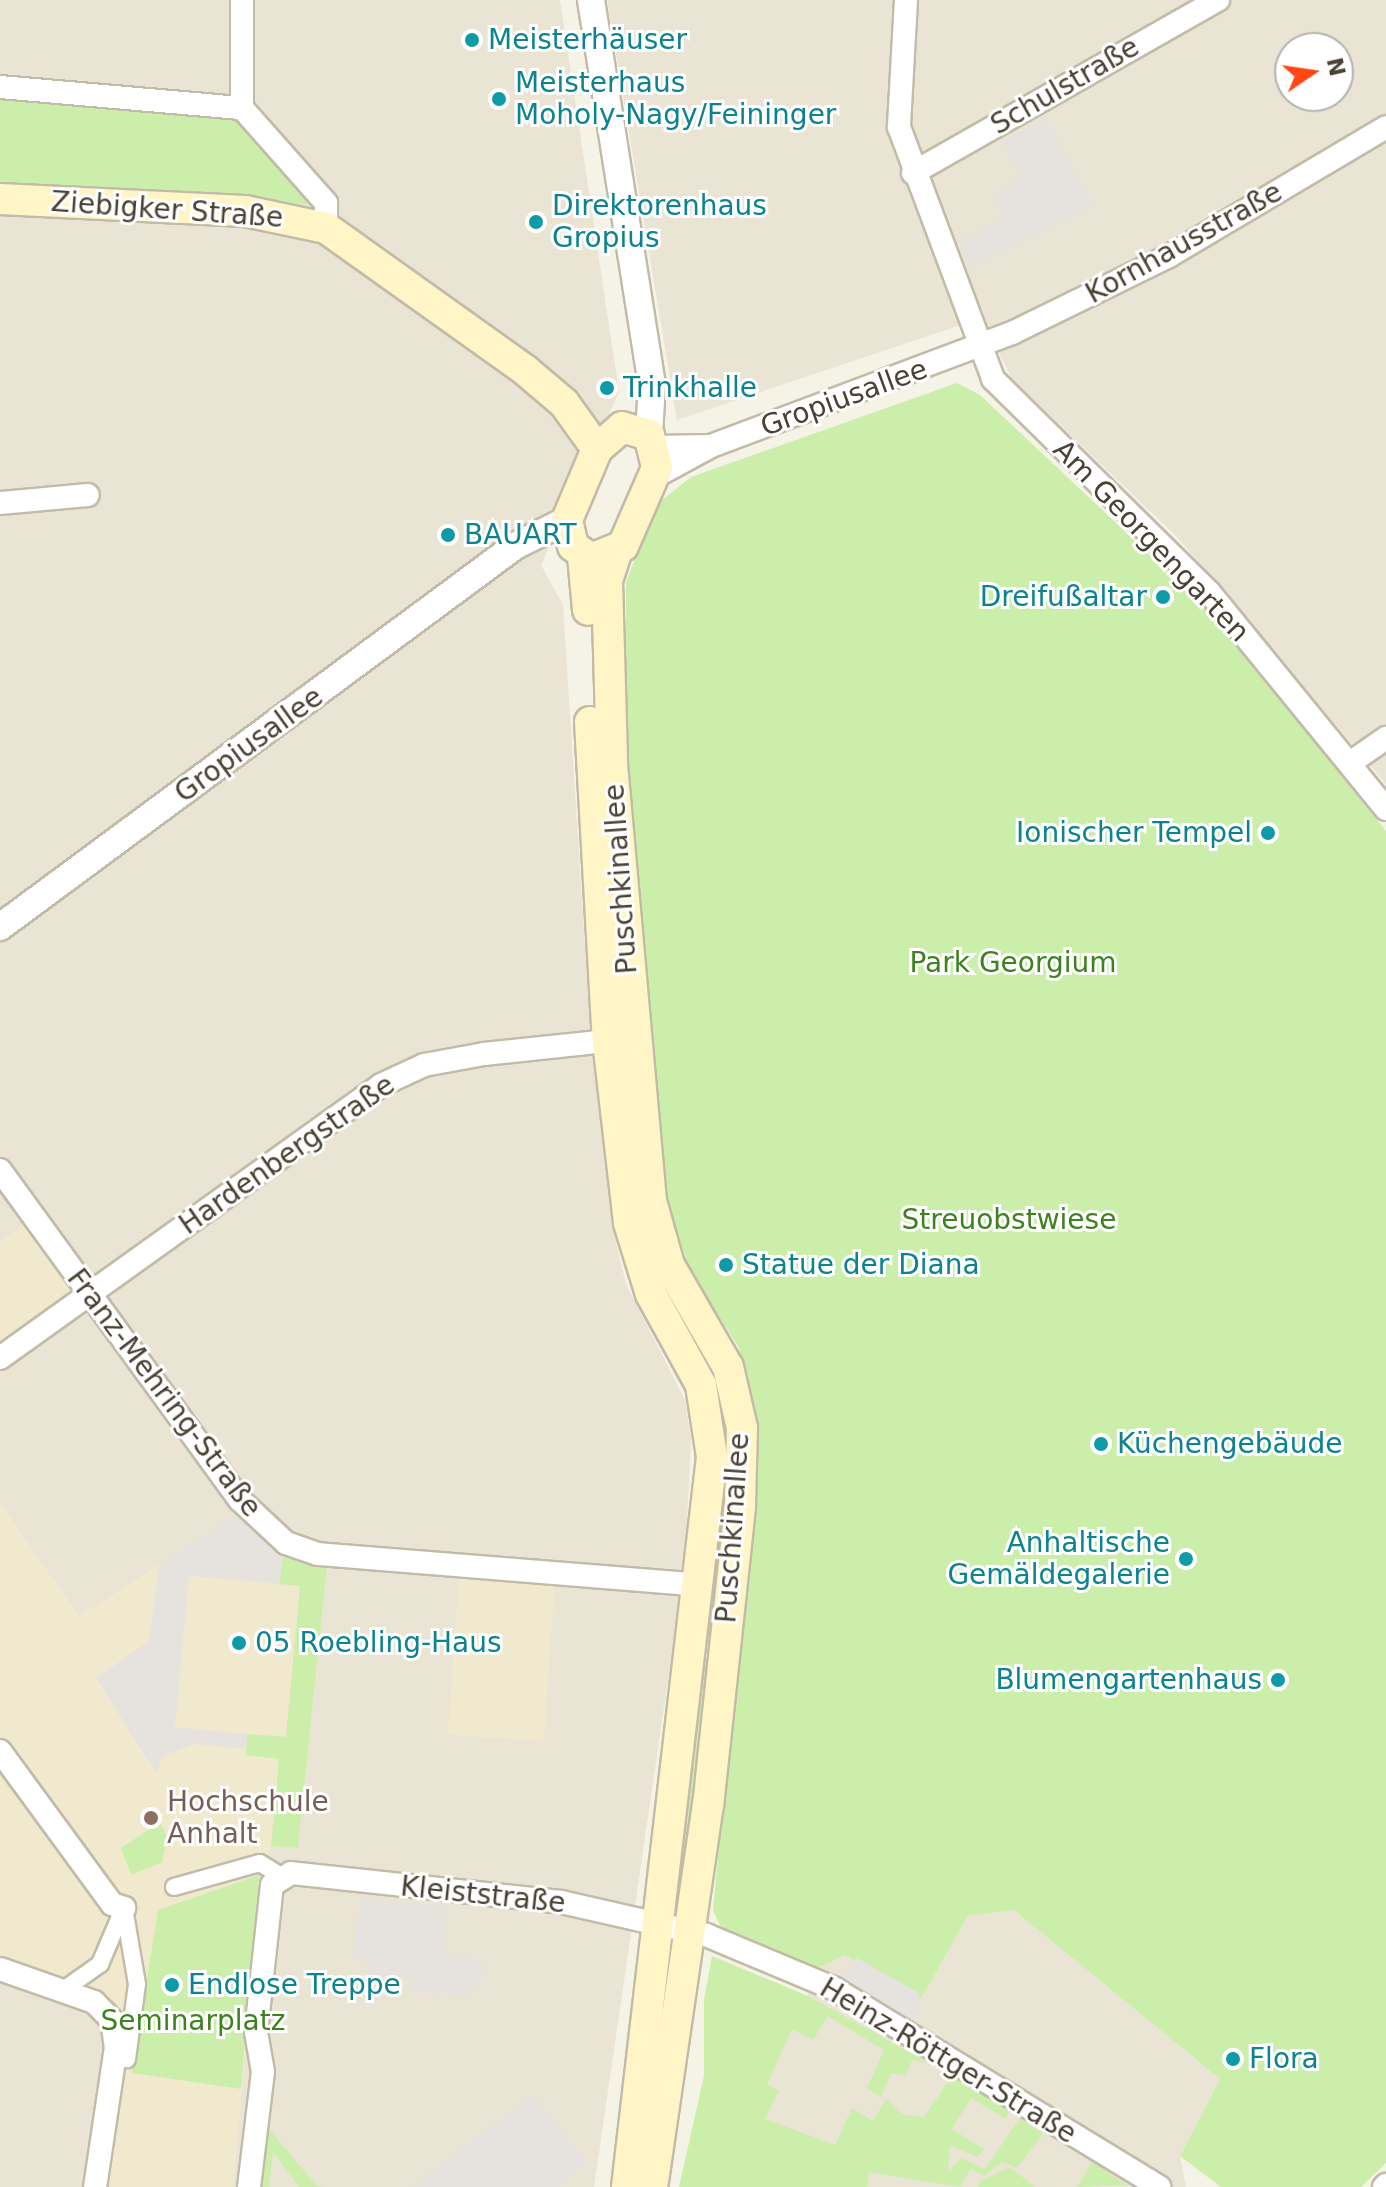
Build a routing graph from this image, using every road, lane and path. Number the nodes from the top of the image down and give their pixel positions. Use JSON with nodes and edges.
{"nodes":[{"id":1,"x":242,"y":0,"type":"edge"},
{"id":2,"x":591,"y":0,"type":"edge"},
{"id":3,"x":906,"y":0,"type":"edge"},
{"id":4,"x":1218,"y":0,"type":"edge"},
{"id":5,"x":0,"y":87,"type":"edge"},
{"id":6,"x":242,"y":108,"type":"junction"},
{"id":7,"x":1386,"y":127,"type":"edge"},
{"id":8,"x":913,"y":173,"type":"junction"},
{"id":9,"x":0,"y":199,"type":"edge"},
{"id":10,"x":326,"y":228,"type":"junction"},
{"id":11,"x":978,"y":349,"type":"junction"},
{"id":12,"x":628,"y":437,"type":"junction"},
{"id":13,"x":711,"y":446,"type":"junction"},
{"id":14,"x":654,"y":477,"type":"junction"},
{"id":15,"x":88,"y":495,"type":"dead end"},
{"id":16,"x":0,"y":503,"type":"edge"},
{"id":17,"x":574,"y":541,"type":"junction"},
{"id":18,"x":616,"y":553,"type":"junction"},
{"id":19,"x":1386,"y":738,"type":"edge"},
{"id":20,"x":1350,"y":763,"type":"junction"},
{"id":21,"x":1386,"y":809,"type":"edge"},
{"id":22,"x":0,"y":927,"type":"edge"},
{"id":23,"x":608,"y":1041,"type":"junction"},
{"id":24,"x":0,"y":1170,"type":"edge"},
{"id":25,"x":89,"y":1294,"type":"junction"},
{"id":26,"x":0,"y":1358,"type":"edge"},
{"id":27,"x":701,"y":1585,"type":"junction"},
{"id":28,"x":0,"y":1751,"type":"edge"},
{"id":29,"x":279,"y":1875,"type":"junction"},
{"id":30,"x":174,"y":1887,"type":"dead end"},
{"id":31,"x":124,"y":1908,"type":"junction"},
{"id":32,"x":673,"y":1927,"type":"junction"},
{"id":33,"x":0,"y":1969,"type":"edge"},
{"id":34,"x":62,"y":1991,"type":"junction"},
{"id":35,"x":127,"y":2059,"type":"dead end"},
{"id":36,"x":95,"y":2187,"type":"edge"},
{"id":37,"x":249,"y":2187,"type":"edge"},
{"id":38,"x":627,"y":2187,"type":"edge"},
{"id":39,"x":652,"y":2187,"type":"edge"},
{"id":40,"x":1159,"y":2187,"type":"edge"}],
"edges":[{"from":1,"to":6,"type":"street"},
{"from":2,"to":12,"type":"street"},
{"from":3,"to":8,"type":"street","name":"Am Georgengarten"},
{"from":4,"to":8,"type":"street","name":"Schulstraße"},
{"from":5,"to":6,"type":"street"},
{"from":6,"to":10,"type":"street"},
{"from":7,"to":11,"type":"street","name":"Kornhausstraße"},
{"from":8,"to":11,"type":"street","name":"Am Georgengarten"},
{"from":9,"to":10,"type":"main road","name":"Ziebigker Straße"},
{"from":10,"to":12,"type":"main road","name":"Ziebigker Straße"},
{"from":11,"to":13,"type":"street","name":"Gropiusallee"},
{"from":11,"to":20,"type":"street","name":"Am Georgengarten"},
{"from":12,"to":13,"type":"street","name":"Gropiusallee"},
{"from":12,"to":14,"type":"main road"},
{"from":12,"to":17,"type":"main road"},
{"from":13,"to":14,"type":"street","name":"Gropiusallee"},
{"from":14,"to":18,"type":"main road","name":"Puschkinallee"},
{"from":15,"to":16,"type":"street"},
{"from":17,"to":18,"type":"main road"},
{"from":17,"to":22,"type":"street","name":"Gropiusallee"},
{"from":17,"to":23,"type":"main road","name":"Puschkinallee"},
{"from":18,"to":32,"type":"main road","name":"Puschkinallee"},
{"from":19,"to":20,"type":"street"},
{"from":20,"to":21,"type":"street","name":"Am Georgengarten"},
{"from":23,"to":25,"type":"street","name":"Hardenbergstraße"},
{"from":23,"to":27,"type":"main road","name":"Puschkinallee"},
{"from":24,"to":25,"type":"street","name":"Franz-Mehring-Straße"},
{"from":25,"to":26,"type":"street","name":"Hardenbergstraße"},
{"from":25,"to":27,"type":"street","name":"Franz-Mehring-Straße"},
{"from":27,"to":32,"type":"main road","name":"Puschkinallee"},
{"from":28,"to":31,"type":"street"},
{"from":29,"to":30,"type":"street"},
{"from":29,"to":32,"type":"street","name":"Kleiststraße"},
{"from":29,"to":37,"type":"street"},
{"from":31,"to":34,"type":"street"},
{"from":31,"to":35,"type":"street"},
{"from":32,"to":38,"type":"main road","name":"Puschkinallee"},
{"from":32,"to":39,"type":"main road","name":"Puschkinallee"},
{"from":32,"to":40,"type":"street","name":"Heinz-Röttger-Straße"},
{"from":33,"to":34,"type":"street"},
{"from":34,"to":36,"type":"street"}]}
